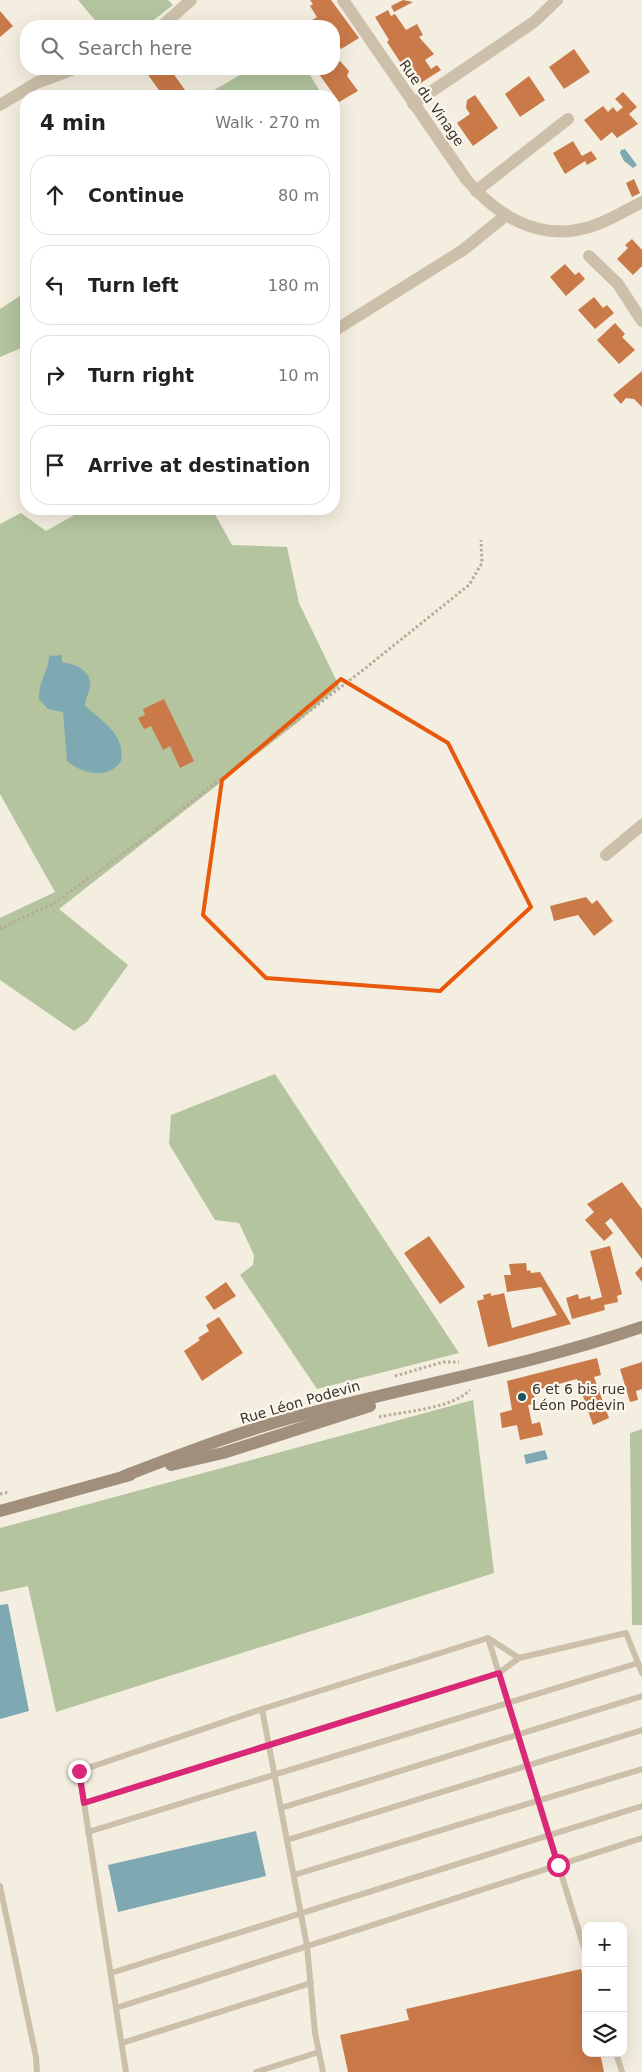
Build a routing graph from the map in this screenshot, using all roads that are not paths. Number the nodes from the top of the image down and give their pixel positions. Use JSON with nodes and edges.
{"nodes":[{"id":1,"x":191,"y":0,"type":"edge"},
{"id":2,"x":343,"y":0,"type":"edge"},
{"id":3,"x":557,"y":0,"type":"edge"},
{"id":4,"x":169,"y":20,"type":"edge"},
{"id":5,"x":58,"y":75,"type":"edge"},
{"id":6,"x":24,"y":90,"type":"edge"},
{"id":7,"x":20,"y":92,"type":"edge"},
{"id":8,"x":0,"y":104,"type":"edge"},
{"id":9,"x":414,"y":104,"type":"junction"},
{"id":10,"x":568,"y":119,"type":"dead end"},
{"id":11,"x":476,"y":191,"type":"junction"},
{"id":12,"x":642,"y":202,"type":"edge"},
{"id":13,"x":504,"y":216,"type":"junction"},
{"id":14,"x":589,"y":256,"type":"dead end"},
{"id":15,"x":642,"y":322,"type":"edge"},
{"id":16,"x":340,"y":327,"type":"edge"},
{"id":17,"x":642,"y":825,"type":"edge"},
{"id":18,"x":606,"y":855,"type":"dead end"},
{"id":19,"x":642,"y":1327,"type":"edge"},
{"id":20,"x":3,"y":1510,"type":"edge"},
{"id":21,"x":488,"y":1638,"type":"junction"},
{"id":22,"x":519,"y":1658,"type":"junction"},
{"id":23,"x":638,"y":1663,"type":"junction"},
{"id":24,"x":499,"y":1673,"type":"junction"},
{"id":25,"x":642,"y":1673,"type":"edge"},
{"id":26,"x":642,"y":1696,"type":"edge"},
{"id":27,"x":508,"y":1703,"type":"junction"},
{"id":28,"x":262,"y":1709,"type":"junction"},
{"id":29,"x":642,"y":1730,"type":"edge"},
{"id":30,"x":518,"y":1735,"type":"junction"},
{"id":31,"x":269,"y":1745,"type":"junction"},
{"id":32,"x":528,"y":1765,"type":"junction"},
{"id":33,"x":642,"y":1769,"type":"edge"},
{"id":34,"x":275,"y":1775,"type":"junction"},
{"id":35,"x":538,"y":1800,"type":"junction"},
{"id":36,"x":84,"y":1803,"type":"junction"},
{"id":37,"x":642,"y":1806,"type":"edge"},
{"id":38,"x":281,"y":1808,"type":"junction"},
{"id":39,"x":88,"y":1832,"type":"junction"},
{"id":40,"x":549,"y":1835,"type":"junction"},
{"id":41,"x":642,"y":1838,"type":"edge"},
{"id":42,"x":287,"y":1840,"type":"junction"},
{"id":43,"x":558,"y":1865,"type":"junction"},
{"id":44,"x":294,"y":1875,"type":"junction"},
{"id":45,"x":0,"y":1886,"type":"edge"},
{"id":46,"x":301,"y":1913,"type":"junction"},
{"id":47,"x":582,"y":1941,"type":"edge"},
{"id":48,"x":307,"y":1946,"type":"junction"},
{"id":49,"x":111,"y":1973,"type":"junction"},
{"id":50,"x":311,"y":1983,"type":"junction"},
{"id":51,"x":116,"y":2008,"type":"junction"},
{"id":52,"x":122,"y":2043,"type":"junction"},
{"id":53,"x":319,"y":2052,"type":"junction"},
{"id":54,"x":617,"y":2057,"type":"edge"},
{"id":55,"x":37,"y":2072,"type":"edge"},
{"id":56,"x":126,"y":2072,"type":"edge"},
{"id":57,"x":256,"y":2072,"type":"edge"},
{"id":58,"x":323,"y":2072,"type":"edge"},
{"id":59,"x":622,"y":2072,"type":"edge"}],
"edges":[{"from":1,"to":4,"type":"street"},
{"from":2,"to":9,"type":"street","name":"Rue du Vinage"},
{"from":3,"to":9,"type":"street"},
{"from":5,"to":6,"type":"street"},
{"from":7,"to":8,"type":"street"},
{"from":9,"to":11,"type":"street","name":"Rue du Vinage"},
{"from":10,"to":11,"type":"street"},
{"from":11,"to":13,"type":"street","name":"Rue du Vinage"},
{"from":12,"to":13,"type":"street","name":"Rue du Vinage"},
{"from":13,"to":16,"type":"street"},
{"from":14,"to":15,"type":"street"},
{"from":17,"to":18,"type":"street"},
{"from":19,"to":20,"type":"main road","name":"Rue Léon Podevin"},
{"from":21,"to":22,"type":"lane"},
{"from":21,"to":24,"type":"lane"},
{"from":21,"to":28,"type":"lane"},
{"from":22,"to":23,"type":"lane"},
{"from":22,"to":24,"type":"lane"},
{"from":23,"to":25,"type":"lane"},
{"from":23,"to":27,"type":"lane"},
{"from":24,"to":27,"type":"lane"},
{"from":24,"to":31,"type":"lane"},
{"from":26,"to":30,"type":"lane"},
{"from":27,"to":30,"type":"lane"},
{"from":27,"to":34,"type":"lane"},
{"from":28,"to":31,"type":"lane"},
{"from":28,"to":36,"type":"lane"},
{"from":29,"to":32,"type":"lane"},
{"from":30,"to":32,"type":"lane"},
{"from":30,"to":38,"type":"lane"},
{"from":31,"to":34,"type":"lane"},
{"from":31,"to":36,"type":"lane"},
{"from":32,"to":35,"type":"lane"},
{"from":32,"to":42,"type":"lane"},
{"from":33,"to":35,"type":"lane"},
{"from":34,"to":38,"type":"lane"},
{"from":34,"to":39,"type":"lane"},
{"from":35,"to":40,"type":"lane"},
{"from":35,"to":44,"type":"lane"},
{"from":36,"to":39,"type":"lane"},
{"from":37,"to":40,"type":"lane"},
{"from":38,"to":42,"type":"lane"},
{"from":39,"to":49,"type":"lane"},
{"from":40,"to":43,"type":"lane"},
{"from":40,"to":46,"type":"lane"},
{"from":41,"to":43,"type":"lane"},
{"from":42,"to":44,"type":"lane"},
{"from":43,"to":47,"type":"lane"},
{"from":43,"to":48,"type":"lane"},
{"from":44,"to":46,"type":"lane"},
{"from":45,"to":55,"type":"lane"},
{"from":46,"to":48,"type":"lane"},
{"from":46,"to":49,"type":"lane"},
{"from":48,"to":50,"type":"lane"},
{"from":48,"to":51,"type":"lane"},
{"from":49,"to":51,"type":"lane"},
{"from":50,"to":52,"type":"lane"},
{"from":50,"to":53,"type":"lane"},
{"from":51,"to":52,"type":"lane"},
{"from":52,"to":56,"type":"lane"},
{"from":53,"to":57,"type":"lane"},
{"from":53,"to":58,"type":"lane"},
{"from":54,"to":59,"type":"lane"}]}
